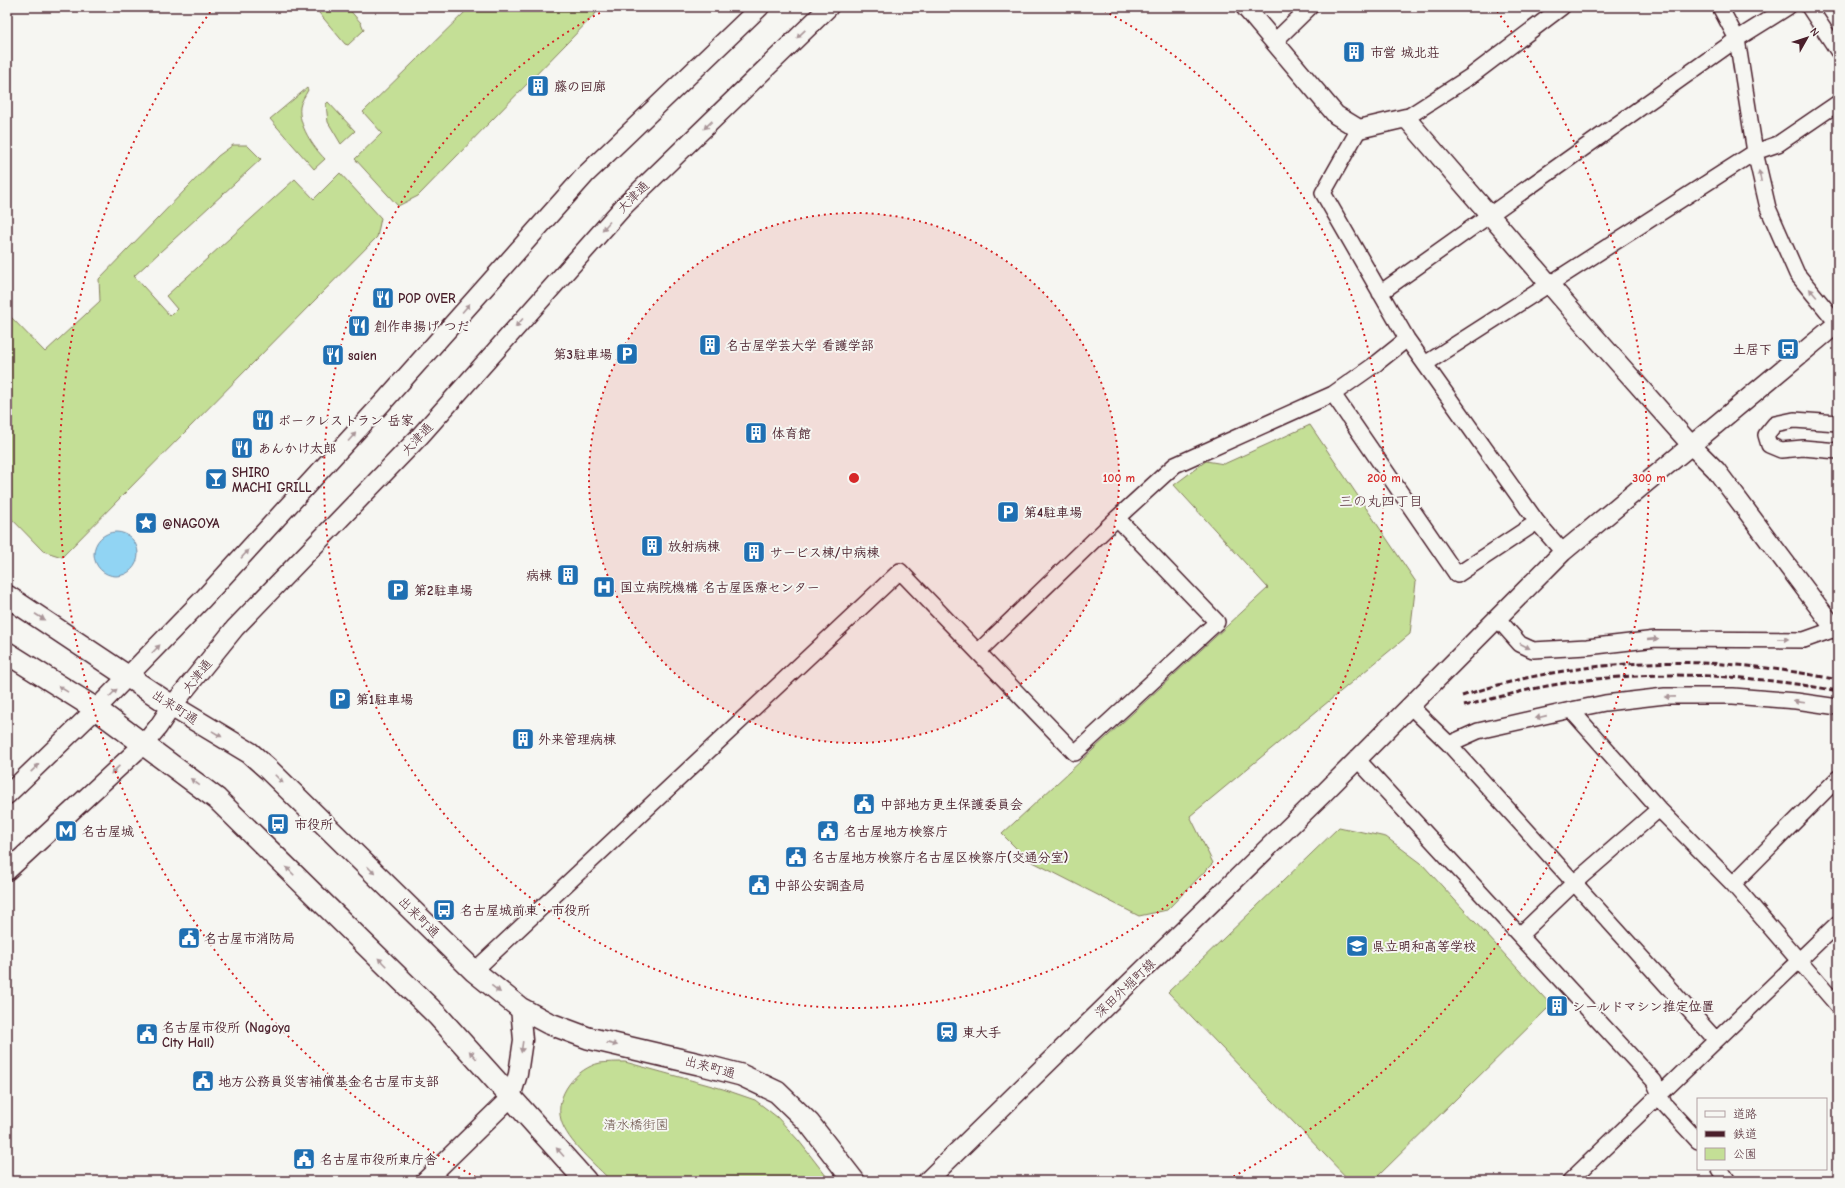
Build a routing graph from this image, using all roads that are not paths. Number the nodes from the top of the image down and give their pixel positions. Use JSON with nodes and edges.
{"nodes":[{"id":1,"x":760,"y":7,"type":"edge"},
{"id":2,"x":829,"y":7,"type":"edge"},
{"id":3,"x":1245,"y":7,"type":"edge"},
{"id":4,"x":1310,"y":7,"type":"edge"},
{"id":5,"x":1562,"y":7,"type":"edge"},
{"id":6,"x":1720,"y":7,"type":"edge"},
{"id":7,"x":1788,"y":7,"type":"edge"},
{"id":8,"x":1809,"y":7,"type":"edge"},
{"id":9,"x":1737,"y":39,"type":"junction"},
{"id":10,"x":1274,"y":42,"type":"junction"},
{"id":11,"x":1838,"y":51,"type":"edge"},
{"id":12,"x":1838,"y":103,"type":"edge"},
{"id":13,"x":1406,"y":118,"type":"junction"},
{"id":14,"x":1359,"y":129,"type":"junction"},
{"id":15,"x":1755,"y":152,"type":"junction"},
{"id":16,"x":1492,"y":215,"type":"junction"},
{"id":17,"x":1550,"y":284,"type":"junction"},
{"id":18,"x":1380,"y":293,"type":"junction"},
{"id":19,"x":1838,"y":323,"type":"edge"},
{"id":20,"x":1407,"y":339,"type":"junction"},
{"id":21,"x":1425,"y":364,"type":"junction"},
{"id":22,"x":1333,"y":394,"type":"junction"},
{"id":23,"x":1838,"y":423,"type":"edge"},
{"id":24,"x":1692,"y":446,"type":"junction"},
{"id":25,"x":1838,"y":451,"type":"edge"},
{"id":26,"x":1117,"y":518,"type":"junction"},
{"id":27,"x":1537,"y":522,"type":"junction"},
{"id":28,"x":1563,"y":552,"type":"junction"},
{"id":29,"x":7,"y":596,"type":"edge"},
{"id":30,"x":1497,"y":618,"type":"junction"},
{"id":31,"x":1836,"y":630,"type":"edge"},
{"id":32,"x":979,"y":651,"type":"junction"},
{"id":33,"x":7,"y":653,"type":"edge"},
{"id":34,"x":129,"y":677,"type":"junction"},
{"id":35,"x":172,"y":706,"type":"junction"},
{"id":36,"x":1410,"y":706,"type":"junction"},
{"id":37,"x":1838,"y":707,"type":"edge"},
{"id":38,"x":96,"y":709,"type":"junction"},
{"id":39,"x":1571,"y":710,"type":"junction"},
{"id":40,"x":144,"y":744,"type":"junction"},
{"id":41,"x":1449,"y":744,"type":"junction"},
{"id":42,"x":1357,"y":759,"type":"junction"},
{"id":43,"x":1838,"y":778,"type":"edge"},
{"id":44,"x":7,"y":795,"type":"edge"},
{"id":45,"x":1659,"y":809,"type":"junction"},
{"id":46,"x":7,"y":870,"type":"edge"},
{"id":47,"x":1575,"y":882,"type":"junction"},
{"id":48,"x":1733,"y":884,"type":"junction"},
{"id":49,"x":1838,"y":923,"type":"edge"},
{"id":50,"x":1520,"y":935,"type":"junction"},
{"id":51,"x":1798,"y":961,"type":"junction"},
{"id":52,"x":474,"y":971,"type":"junction"},
{"id":53,"x":1838,"y":1006,"type":"edge"},
{"id":54,"x":520,"y":1008,"type":"junction"},
{"id":55,"x":1716,"y":1040,"type":"junction"},
{"id":56,"x":1661,"y":1093,"type":"junction"},
{"id":57,"x":511,"y":1098,"type":"junction"},
{"id":58,"x":1697,"y":1140,"type":"edge"},
{"id":59,"x":1721,"y":1170,"type":"edge"},
{"id":60,"x":936,"y":1178,"type":"edge"},
{"id":61,"x":425,"y":1181,"type":"edge"},
{"id":62,"x":586,"y":1181,"type":"edge"},
{"id":63,"x":854,"y":1181,"type":"edge"},
{"id":64,"x":1570,"y":1181,"type":"edge"},
{"id":65,"x":1728,"y":1181,"type":"edge"}],
"edges":[{"from":34,"to":1,"type":"street","one_way":true},
{"from":2,"to":35,"type":"street","name":"大津通","one_way":true},
{"from":3,"to":10,"type":"street"},
{"from":4,"to":10,"type":"street"},
{"from":5,"to":13,"type":"street"},
{"from":6,"to":9,"type":"street"},
{"from":7,"to":9,"type":"street"},
{"from":8,"to":11,"type":"street"},
{"from":9,"to":15,"type":"street"},
{"from":9,"to":16,"type":"street"},
{"from":10,"to":14,"type":"street"},
{"from":12,"to":15,"type":"street"},
{"from":13,"to":14,"type":"street"},
{"from":13,"to":16,"type":"street"},
{"from":14,"to":18,"type":"street"},
{"from":15,"to":17,"type":"street"},
{"from":19,"to":15,"type":"street","one_way":true},
{"from":16,"to":17,"type":"street"},
{"from":16,"to":18,"type":"street"},
{"from":17,"to":21,"type":"street"},
{"from":17,"to":24,"type":"street"},
{"from":18,"to":20,"type":"street"},
{"from":19,"to":24,"type":"street","name":"深田外堀町線"},
{"from":20,"to":21,"type":"street"},
{"from":20,"to":22,"type":"street"},
{"from":21,"to":27,"type":"street"},
{"from":22,"to":26,"type":"street"},
{"from":22,"to":27,"type":"street"},
{"from":23,"to":25,"type":"street"},
{"from":24,"to":28,"type":"street","name":"深田外堀町線"},
{"from":24,"to":31,"type":"street"},
{"from":26,"to":32,"type":"street"},
{"from":26,"to":32,"type":"street"},
{"from":27,"to":28,"type":"street"},
{"from":28,"to":30,"type":"street","name":"深田外堀町線"},
{"from":29,"to":34,"type":"main road","name":"出来町通","one_way":true},
{"from":30,"to":31,"type":"street","one_way":true},
{"from":30,"to":36,"type":"street","name":"深田外堀町線"},
{"from":32,"to":52,"type":"street"},
{"from":38,"to":33,"type":"main road","one_way":true},
{"from":34,"to":35,"type":"main road","name":"出来町通"},
{"from":38,"to":34,"type":"street","one_way":true},
{"from":35,"to":40,"type":"street","name":"大津通"},
{"from":35,"to":52,"type":"main road","name":"出来町通","one_way":true},
{"from":36,"to":41,"type":"street"},
{"from":36,"to":42,"type":"street","name":"深田外堀町線"},
{"from":37,"to":39,"type":"street","one_way":true},
{"from":38,"to":40,"type":"main road"},
{"from":44,"to":38,"type":"street","one_way":true},
{"from":39,"to":41,"type":"street","one_way":true},
{"from":39,"to":45,"type":"street"},
{"from":40,"to":46,"type":"street","name":"大津通","one_way":true},
{"from":57,"to":40,"type":"main road","one_way":true},
{"from":41,"to":47,"type":"street"},
{"from":42,"to":50,"type":"street"},
{"from":42,"to":60,"type":"street","name":"深田外堀町線"},
{"from":43,"to":48,"type":"street"},
{"from":45,"to":47,"type":"street"},
{"from":45,"to":48,"type":"street"},
{"from":47,"to":50,"type":"street"},
{"from":47,"to":55,"type":"street"},
{"from":48,"to":51,"type":"street"},
{"from":49,"to":51,"type":"street"},
{"from":50,"to":56,"type":"street"},
{"from":51,"to":53,"type":"street"},
{"from":51,"to":55,"type":"street"},
{"from":52,"to":54,"type":"main road","name":"出来町通","one_way":true},
{"from":54,"to":57,"type":"street","one_way":true},
{"from":54,"to":63,"type":"main road","name":"出来町通","one_way":true},
{"from":55,"to":56,"type":"street"},
{"from":56,"to":58,"type":"street"},
{"from":56,"to":64,"type":"street"},
{"from":57,"to":61,"type":"street"},
{"from":62,"to":57,"type":"main road","one_way":true},
{"from":59,"to":65,"type":"street"}]}
